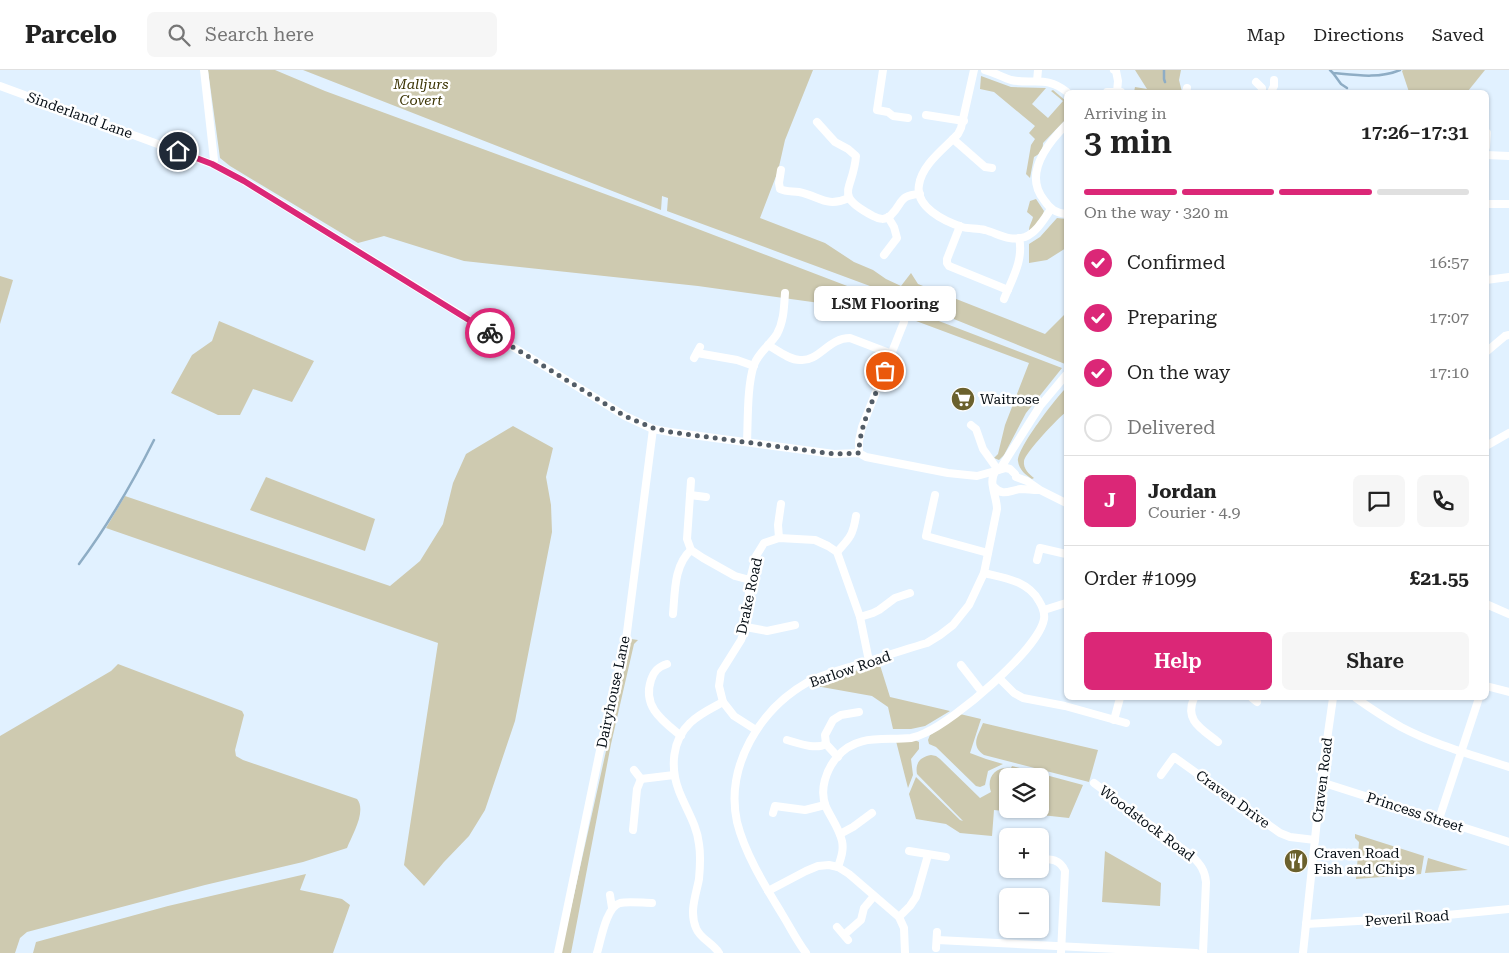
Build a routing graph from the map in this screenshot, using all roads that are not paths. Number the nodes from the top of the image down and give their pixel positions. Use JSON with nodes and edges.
{"nodes":[{"id":1,"x":204,"y":70,"type":"edge"},
{"id":2,"x":883,"y":70,"type":"edge"},
{"id":3,"x":974,"y":70,"type":"edge"},
{"id":4,"x":984,"y":70,"type":"edge"},
{"id":5,"x":1038,"y":70,"type":"edge"},
{"id":6,"x":1114,"y":70,"type":"edge"},
{"id":7,"x":1274,"y":80,"type":"dead end"},
{"id":8,"x":1035,"y":81,"type":"junction"},
{"id":9,"x":1256,"y":82,"type":"dead end"},
{"id":10,"x":0,"y":86,"type":"edge"},
{"id":11,"x":1064,"y":90,"type":"edge"},
{"id":12,"x":1119,"y":90,"type":"edge"},
{"id":13,"x":1262,"y":90,"type":"edge"},
{"id":14,"x":1272,"y":90,"type":"edge"},
{"id":15,"x":926,"y":115,"type":"dead end"},
{"id":16,"x":908,"y":118,"type":"dead end"},
{"id":17,"x":964,"y":121,"type":"junction"},
{"id":18,"x":817,"y":122,"type":"dead end"},
{"id":19,"x":1064,"y":127,"type":"edge"},
{"id":20,"x":953,"y":139,"type":"junction"},
{"id":21,"x":1489,"y":155,"type":"edge"},
{"id":22,"x":1509,"y":156,"type":"edge"},
{"id":23,"x":212,"y":164,"type":"junction"},
{"id":24,"x":992,"y":168,"type":"dead end"},
{"id":25,"x":781,"y":170,"type":"dead end"},
{"id":26,"x":920,"y":194,"type":"junction"},
{"id":27,"x":849,"y":198,"type":"junction"},
{"id":28,"x":1489,"y":204,"type":"edge"},
{"id":29,"x":1509,"y":204,"type":"edge"},
{"id":30,"x":1051,"y":209,"type":"junction"},
{"id":31,"x":1064,"y":214,"type":"edge"},
{"id":32,"x":888,"y":217,"type":"junction"},
{"id":33,"x":960,"y":226,"type":"junction"},
{"id":34,"x":1019,"y":238,"type":"junction"},
{"id":35,"x":884,"y":255,"type":"dead end"},
{"id":36,"x":1509,"y":277,"type":"edge"},
{"id":37,"x":1489,"y":280,"type":"edge"},
{"id":38,"x":1008,"y":290,"type":"junction"},
{"id":39,"x":785,"y":293,"type":"dead end"},
{"id":40,"x":1004,"y":299,"type":"dead end"},
{"id":41,"x":904,"y":322,"type":"dead end"},
{"id":42,"x":1509,"y":334,"type":"edge"},
{"id":43,"x":768,"y":345,"type":"junction"},
{"id":44,"x":1489,"y":349,"type":"edge"},
{"id":45,"x":697,"y":352,"type":"dead end"},
{"id":46,"x":892,"y":354,"type":"junction"},
{"id":47,"x":754,"y":366,"type":"junction"},
{"id":48,"x":1064,"y":377,"type":"edge"},
{"id":49,"x":971,"y":425,"type":"dead end"},
{"id":50,"x":653,"y":428,"type":"junction"},
{"id":51,"x":1509,"y":433,"type":"edge"},
{"id":52,"x":747,"y":442,"type":"junction"},
{"id":53,"x":1489,"y":444,"type":"edge"},
{"id":54,"x":1015,"y":448,"type":"junction"},
{"id":55,"x":859,"y":453,"type":"junction"},
{"id":56,"x":998,"y":470,"type":"junction"},
{"id":57,"x":1016,"y":475,"type":"junction"},
{"id":58,"x":977,"y":476,"type":"junction"},
{"id":59,"x":691,"y":481,"type":"dead end"},
{"id":60,"x":993,"y":486,"type":"junction"},
{"id":61,"x":1040,"y":490,"type":"junction"},
{"id":62,"x":1011,"y":492,"type":"junction"},
{"id":63,"x":690,"y":495,"type":"junction"},
{"id":64,"x":935,"y":496,"type":"dead end"},
{"id":65,"x":706,"y":497,"type":"dead end"},
{"id":66,"x":1064,"y":502,"type":"edge"},
{"id":67,"x":781,"y":504,"type":"dead end"},
{"id":68,"x":997,"y":509,"type":"junction"},
{"id":69,"x":856,"y":516,"type":"dead end"},
{"id":70,"x":779,"y":538,"type":"junction"},
{"id":71,"x":691,"y":550,"type":"junction"},
{"id":72,"x":837,"y":552,"type":"junction"},
{"id":73,"x":988,"y":553,"type":"junction"},
{"id":74,"x":1064,"y":554,"type":"edge"},
{"id":75,"x":1037,"y":560,"type":"dead end"},
{"id":76,"x":984,"y":574,"type":"junction"},
{"id":77,"x":750,"y":580,"type":"junction"},
{"id":78,"x":910,"y":593,"type":"dead end"},
{"id":79,"x":1064,"y":604,"type":"edge"},
{"id":80,"x":1489,"y":605,"type":"edge"},
{"id":81,"x":1044,"y":610,"type":"junction"},
{"id":82,"x":673,"y":614,"type":"dead end"},
{"id":83,"x":1509,"y":614,"type":"edge"},
{"id":84,"x":860,"y":617,"type":"junction"},
{"id":85,"x":795,"y":625,"type":"dead end"},
{"id":86,"x":746,"y":627,"type":"junction"},
{"id":87,"x":869,"y":661,"type":"junction"},
{"id":88,"x":667,"y":664,"type":"dead end"},
{"id":89,"x":961,"y":665,"type":"dead end"},
{"id":90,"x":999,"y":678,"type":"junction"},
{"id":91,"x":1489,"y":687,"type":"edge"},
{"id":92,"x":982,"y":692,"type":"junction"},
{"id":93,"x":1509,"y":692,"type":"edge"},
{"id":94,"x":1119,"y":700,"type":"edge"},
{"id":95,"x":1193,"y":700,"type":"edge"},
{"id":96,"x":1333,"y":700,"type":"edge"},
{"id":97,"x":1359,"y":700,"type":"edge"},
{"id":98,"x":1478,"y":700,"type":"edge"},
{"id":99,"x":723,"y":702,"type":"junction"},
{"id":100,"x":859,"y":712,"type":"dead end"},
{"id":101,"x":1114,"y":720,"type":"junction"},
{"id":102,"x":1126,"y":723,"type":"dead end"},
{"id":103,"x":756,"y":730,"type":"junction"},
{"id":104,"x":681,"y":736,"type":"junction"},
{"id":105,"x":787,"y":740,"type":"dead end"},
{"id":106,"x":1218,"y":742,"type":"dead end"},
{"id":107,"x":826,"y":744,"type":"junction"},
{"id":108,"x":1461,"y":752,"type":"junction"},
{"id":109,"x":838,"y":756,"type":"junction"},
{"id":110,"x":1509,"y":767,"type":"edge"},
{"id":111,"x":634,"y":770,"type":"dead end"},
{"id":112,"x":674,"y":775,"type":"junction"},
{"id":113,"x":1161,"y":775,"type":"dead end"},
{"id":114,"x":641,"y":779,"type":"junction"},
{"id":115,"x":1321,"y":782,"type":"junction"},
{"id":116,"x":1094,"y":783,"type":"dead end"},
{"id":117,"x":825,"y":805,"type":"junction"},
{"id":118,"x":773,"y":812,"type":"dead end"},
{"id":119,"x":872,"y":813,"type":"dead end"},
{"id":120,"x":1439,"y":819,"type":"junction"},
{"id":121,"x":634,"y":830,"type":"dead end"},
{"id":122,"x":840,"y":834,"type":"junction"},
{"id":123,"x":1314,"y":840,"type":"junction"},
{"id":124,"x":1509,"y":842,"type":"edge"},
{"id":125,"x":909,"y":851,"type":"dead end"},
{"id":126,"x":928,"y":855,"type":"junction"},
{"id":127,"x":946,"y":856,"type":"dead end"},
{"id":128,"x":1049,"y":859,"type":"edge"},
{"id":129,"x":838,"y":867,"type":"junction"},
{"id":130,"x":768,"y":891,"type":"junction"},
{"id":131,"x":610,"y":895,"type":"dead end"},
{"id":132,"x":874,"y":896,"type":"junction"},
{"id":133,"x":652,"y":903,"type":"dead end"},
{"id":134,"x":612,"y":908,"type":"junction"},
{"id":135,"x":1509,"y":909,"type":"edge"},
{"id":136,"x":899,"y":917,"type":"junction"},
{"id":137,"x":1306,"y":924,"type":"junction"},
{"id":138,"x":838,"y":927,"type":"dead end"},
{"id":139,"x":937,"y":940,"type":"dead end"},
{"id":140,"x":1061,"y":950,"type":"edge"},
{"id":141,"x":558,"y":953,"type":"edge"},
{"id":142,"x":597,"y":953,"type":"edge"},
{"id":143,"x":719,"y":953,"type":"edge"},
{"id":144,"x":804,"y":953,"type":"edge"},
{"id":145,"x":905,"y":953,"type":"edge"},
{"id":146,"x":1196,"y":953,"type":"edge"},
{"id":147,"x":1203,"y":953,"type":"edge"},
{"id":148,"x":1303,"y":953,"type":"edge"}],
"edges":[{"from":1,"to":23,"type":"street"},
{"from":2,"to":16,"type":"street"},
{"from":3,"to":17,"type":"street"},
{"from":4,"to":8,"type":"street"},
{"from":5,"to":8,"type":"street"},
{"from":6,"to":12,"type":"street"},
{"from":7,"to":14,"type":"street"},
{"from":8,"to":11,"type":"street"},
{"from":9,"to":13,"type":"street"},
{"from":10,"to":23,"type":"street","name":"Sinderland Lane"},
{"from":15,"to":17,"type":"street"},
{"from":17,"to":20,"type":"street"},
{"from":18,"to":27,"type":"street"},
{"from":19,"to":30,"type":"street"},
{"from":20,"to":24,"type":"street"},
{"from":20,"to":26,"type":"street"},
{"from":21,"to":22,"type":"street"},
{"from":23,"to":50,"type":"street","name":"Sinderland Lane"},
{"from":25,"to":27,"type":"street"},
{"from":26,"to":32,"type":"street"},
{"from":26,"to":33,"type":"street"},
{"from":27,"to":32,"type":"street"},
{"from":28,"to":29,"type":"street"},
{"from":30,"to":31,"type":"street"},
{"from":30,"to":34,"type":"street"},
{"from":32,"to":35,"type":"street"},
{"from":33,"to":34,"type":"street"},
{"from":33,"to":38,"type":"street"},
{"from":34,"to":38,"type":"street"},
{"from":36,"to":37,"type":"street"},
{"from":38,"to":40,"type":"street"},
{"from":39,"to":43,"type":"street"},
{"from":41,"to":46,"type":"street"},
{"from":42,"to":44,"type":"street"},
{"from":43,"to":46,"type":"street"},
{"from":43,"to":47,"type":"street"},
{"from":45,"to":47,"type":"street"},
{"from":46,"to":55,"type":"street"},
{"from":47,"to":52,"type":"street"},
{"from":48,"to":54,"type":"street"},
{"from":49,"to":56,"type":"street"},
{"from":50,"to":52,"type":"street","name":"Sinderland Lane"},
{"from":50,"to":141,"type":"street","name":"Dairyhouse Lane"},
{"from":51,"to":53,"type":"street"},
{"from":52,"to":55,"type":"street","name":"Sinderland Lane"},
{"from":54,"to":56,"type":"street"},
{"from":54,"to":57,"type":"street"},
{"from":55,"to":58,"type":"street","name":"Sinderland Lane"},
{"from":56,"to":57,"type":"street"},
{"from":56,"to":58,"type":"street"},
{"from":56,"to":60,"type":"street"},
{"from":57,"to":61,"type":"street"},
{"from":57,"to":62,"type":"street"},
{"from":58,"to":60,"type":"street"},
{"from":59,"to":63,"type":"street"},
{"from":60,"to":62,"type":"street"},
{"from":60,"to":68,"type":"street","name":"Barlow Road"},
{"from":61,"to":62,"type":"street"},
{"from":61,"to":66,"type":"street"},
{"from":62,"to":68,"type":"street","name":"Barlow Road"},
{"from":63,"to":65,"type":"street"},
{"from":63,"to":71,"type":"street"},
{"from":64,"to":73,"type":"street"},
{"from":67,"to":70,"type":"street"},
{"from":68,"to":73,"type":"street","name":"Barlow Road"},
{"from":69,"to":72,"type":"street"},
{"from":70,"to":72,"type":"street"},
{"from":70,"to":77,"type":"street","name":"Drake Road"},
{"from":71,"to":77,"type":"street"},
{"from":71,"to":82,"type":"street"},
{"from":72,"to":84,"type":"street"},
{"from":73,"to":76,"type":"street","name":"Barlow Road"},
{"from":74,"to":75,"type":"street"},
{"from":76,"to":81,"type":"street"},
{"from":76,"to":87,"type":"street","name":"Barlow Road"},
{"from":77,"to":86,"type":"street","name":"Drake Road"},
{"from":78,"to":84,"type":"street"},
{"from":79,"to":81,"type":"street"},
{"from":80,"to":83,"type":"street"},
{"from":81,"to":90,"type":"street"},
{"from":84,"to":87,"type":"street"},
{"from":85,"to":86,"type":"street"},
{"from":86,"to":99,"type":"street","name":"Drake Road"},
{"from":87,"to":103,"type":"street","name":"Barlow Road"},
{"from":88,"to":104,"type":"street"},
{"from":89,"to":92,"type":"street"},
{"from":90,"to":92,"type":"street"},
{"from":90,"to":101,"type":"street"},
{"from":91,"to":93,"type":"street"},
{"from":92,"to":109,"type":"street"},
{"from":94,"to":101,"type":"street"},
{"from":95,"to":106,"type":"street"},
{"from":96,"to":115,"type":"street","name":"Craven Road"},
{"from":97,"to":108,"type":"street"},
{"from":98,"to":108,"type":"street"},
{"from":99,"to":103,"type":"street"},
{"from":99,"to":104,"type":"street"},
{"from":100,"to":107,"type":"street"},
{"from":101,"to":102,"type":"street"},
{"from":103,"to":130,"type":"street","name":"Barlow Road"},
{"from":104,"to":112,"type":"street"},
{"from":105,"to":107,"type":"street"},
{"from":107,"to":109,"type":"street"},
{"from":108,"to":110,"type":"street"},
{"from":108,"to":120,"type":"street"},
{"from":109,"to":117,"type":"street"},
{"from":111,"to":114,"type":"street"},
{"from":112,"to":114,"type":"street"},
{"from":112,"to":143,"type":"street"},
{"from":113,"to":123,"type":"street","name":"Craven Drive"},
{"from":114,"to":121,"type":"street"},
{"from":115,"to":120,"type":"street","name":"Princess Street"},
{"from":115,"to":123,"type":"street","name":"Craven Road"},
{"from":116,"to":147,"type":"street","name":"Woodstock Road"},
{"from":117,"to":118,"type":"street"},
{"from":117,"to":122,"type":"street"},
{"from":119,"to":122,"type":"street"},
{"from":120,"to":124,"type":"street","name":"Princess Street"},
{"from":122,"to":129,"type":"street"},
{"from":123,"to":137,"type":"street","name":"Craven Road"},
{"from":125,"to":126,"type":"street"},
{"from":126,"to":127,"type":"street"},
{"from":126,"to":136,"type":"street"},
{"from":128,"to":140,"type":"street"},
{"from":129,"to":130,"type":"street"},
{"from":129,"to":132,"type":"street"},
{"from":130,"to":144,"type":"street","name":"Barlow Road"},
{"from":131,"to":134,"type":"street"},
{"from":132,"to":136,"type":"street"},
{"from":132,"to":138,"type":"street"},
{"from":133,"to":134,"type":"street"},
{"from":134,"to":142,"type":"street"},
{"from":135,"to":137,"type":"street","name":"Peveril Road"},
{"from":136,"to":145,"type":"street"},
{"from":137,"to":148,"type":"street","name":"Craven Road"},
{"from":139,"to":140,"type":"street"},
{"from":140,"to":146,"type":"street"}]}
